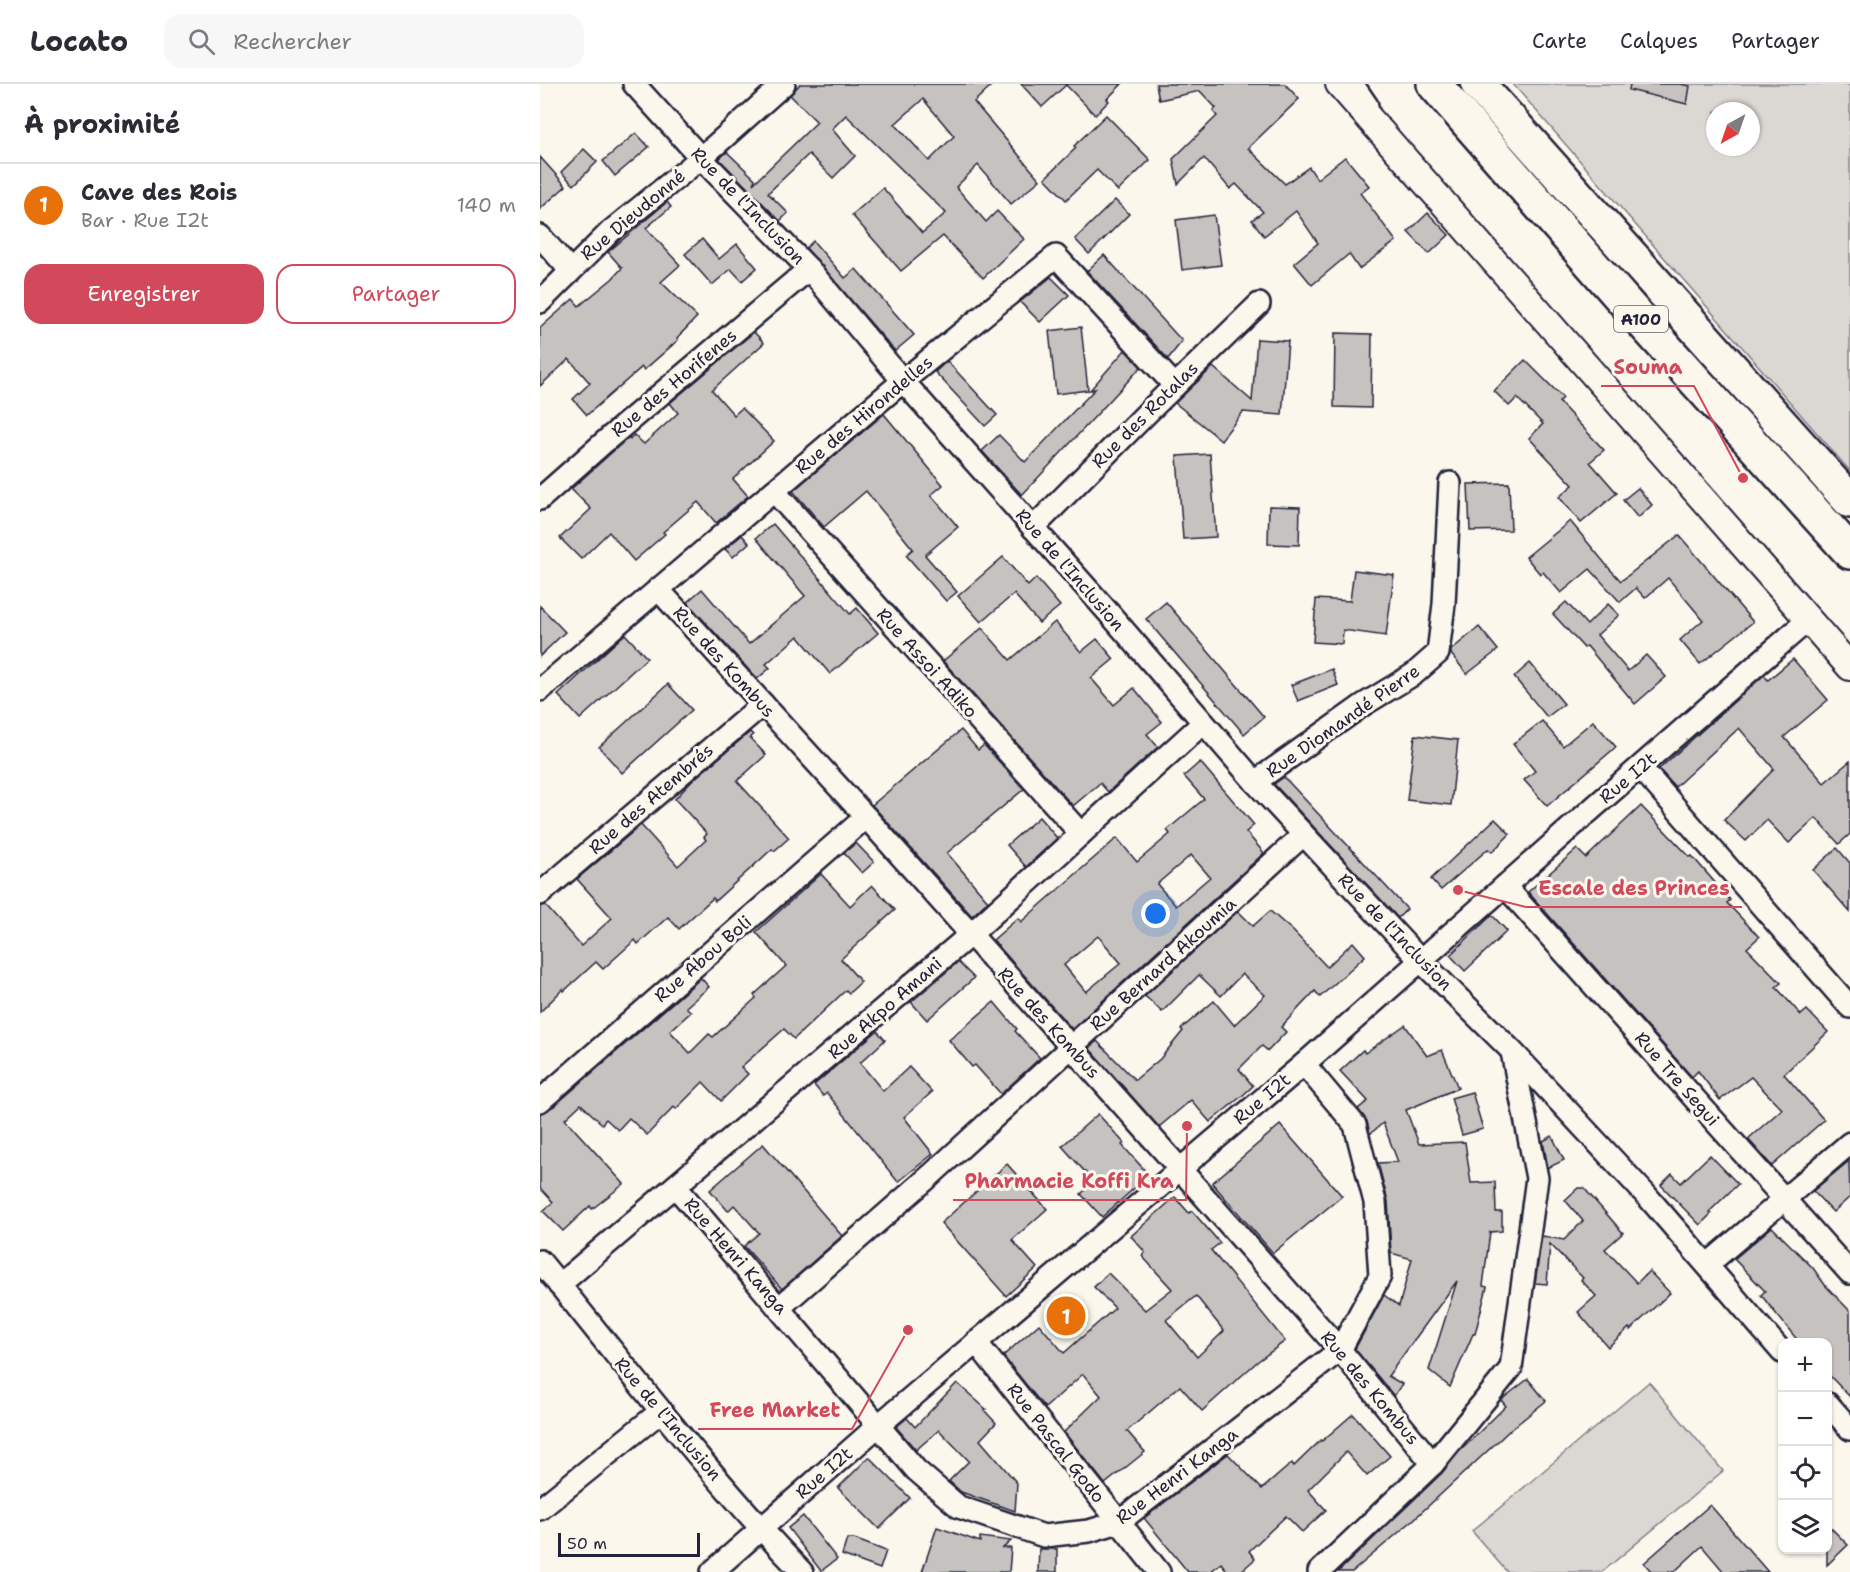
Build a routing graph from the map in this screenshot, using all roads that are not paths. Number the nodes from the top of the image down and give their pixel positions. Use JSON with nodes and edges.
{"nodes":[{"id":1,"x":634,"y":84,"type":"edge"},
{"id":2,"x":784,"y":84,"type":"edge"},
{"id":3,"x":1339,"y":84,"type":"edge"},
{"id":4,"x":1359,"y":84,"type":"edge"},
{"id":5,"x":1434,"y":84,"type":"edge"},
{"id":6,"x":1478,"y":84,"type":"edge"},
{"id":7,"x":1374,"y":125,"type":"junction"},
{"id":8,"x":701,"y":158,"type":"junction"},
{"id":9,"x":540,"y":236,"type":"edge"},
{"id":10,"x":809,"y":269,"type":"junction"},
{"id":11,"x":570,"y":270,"type":"junction"},
{"id":12,"x":540,"y":302,"type":"edge"},
{"id":13,"x":1259,"y":304,"type":"dead end"},
{"id":14,"x":903,"y":381,"type":"junction"},
{"id":15,"x":1175,"y":386,"type":"junction"},
{"id":16,"x":1450,"y":483,"type":"dead end"},
{"id":17,"x":774,"y":491,"type":"junction"},
{"id":18,"x":540,"y":499,"type":"edge"},
{"id":19,"x":1850,"y":501,"type":"edge"},
{"id":20,"x":1033,"y":528,"type":"junction"},
{"id":21,"x":1850,"y":552,"type":"edge"},
{"id":22,"x":658,"y":589,"type":"junction"},
{"id":23,"x":1808,"y":620,"type":"junction"},
{"id":24,"x":1850,"y":667,"type":"edge"},
{"id":25,"x":540,"y":690,"type":"edge"},
{"id":26,"x":763,"y":704,"type":"junction"},
{"id":27,"x":1203,"y":723,"type":"junction"},
{"id":28,"x":1641,"y":768,"type":"junction"},
{"id":29,"x":1255,"y":782,"type":"junction"},
{"id":30,"x":866,"y":817,"type":"junction"},
{"id":31,"x":1081,"y":834,"type":"junction"},
{"id":32,"x":1304,"y":835,"type":"junction"},
{"id":33,"x":1506,"y":886,"type":"junction"},
{"id":34,"x":540,"y":894,"type":"edge"},
{"id":35,"x":971,"y":934,"type":"junction"},
{"id":36,"x":1420,"y":960,"type":"junction"},
{"id":37,"x":1850,"y":1007,"type":"edge"},
{"id":38,"x":1071,"y":1048,"type":"junction"},
{"id":39,"x":1512,"y":1051,"type":"junction"},
{"id":40,"x":1304,"y":1064,"type":"junction"},
{"id":41,"x":540,"y":1101,"type":"edge"},
{"id":42,"x":1850,"y":1143,"type":"edge"},
{"id":43,"x":1180,"y":1169,"type":"junction"},
{"id":44,"x":676,"y":1187,"type":"junction"},
{"id":45,"x":1784,"y":1200,"type":"junction"},
{"id":46,"x":540,"y":1261,"type":"edge"},
{"id":47,"x":1707,"y":1265,"type":"junction"},
{"id":48,"x":1850,"y":1273,"type":"edge"},
{"id":49,"x":559,"y":1285,"type":"junction"},
{"id":50,"x":780,"y":1307,"type":"junction"},
{"id":51,"x":976,"y":1342,"type":"junction"},
{"id":52,"x":1778,"y":1347,"type":"edge"},
{"id":53,"x":1340,"y":1350,"type":"junction"},
{"id":54,"x":1832,"y":1410,"type":"edge"},
{"id":55,"x":660,"y":1412,"type":"junction"},
{"id":56,"x":879,"y":1425,"type":"junction"},
{"id":57,"x":1850,"y":1430,"type":"edge"},
{"id":58,"x":1433,"y":1464,"type":"junction"},
{"id":59,"x":540,"y":1509,"type":"edge"},
{"id":60,"x":1119,"y":1522,"type":"junction"},
{"id":61,"x":760,"y":1529,"type":"junction"},
{"id":62,"x":712,"y":1572,"type":"edge"},
{"id":63,"x":802,"y":1572,"type":"edge"},
{"id":64,"x":1159,"y":1572,"type":"edge"},
{"id":65,"x":1319,"y":1572,"type":"edge"}],
"edges":[{"from":1,"to":8,"type":"street","name":"Rue de l'Inclusion"},
{"from":2,"to":8,"type":"street","name":"Rue Dieudonné"},
{"from":3,"to":7,"type":"street"},
{"from":4,"to":7,"type":"lane"},
{"from":5,"to":21,"type":"highway","number":"A100"},
{"from":6,"to":19,"type":"highway","number":"A100"},
{"from":7,"to":23,"type":"street"},
{"from":8,"to":10,"type":"street","name":"Rue de l'Inclusion"},
{"from":8,"to":11,"type":"street","name":"Rue Dieudonné"},
{"from":9,"to":11,"type":"street"},
{"from":10,"to":14,"type":"street","name":"Rue de l'Inclusion"},
{"from":10,"to":18,"type":"street","name":"Rue des Horifenes"},
{"from":11,"to":12,"type":"street","name":"Rue Dieudonné"},
{"from":13,"to":15,"type":"street","name":"Rue des Rotalas"},
{"from":14,"to":15,"type":"street","name":"Rue des Hirondelles"},
{"from":14,"to":17,"type":"street","name":"Rue des Hirondelles"},
{"from":14,"to":20,"type":"street","name":"Rue de l'Inclusion"},
{"from":15,"to":20,"type":"street","name":"Rue des Rotalas"},
{"from":16,"to":29,"type":"street","name":"Rue Diomandé Pierre"},
{"from":17,"to":22,"type":"street","name":"Rue des Hirondelles"},
{"from":17,"to":31,"type":"street","name":"Rue Assoi Adiko"},
{"from":20,"to":27,"type":"street","name":"Rue de l'Inclusion"},
{"from":22,"to":25,"type":"street","name":"Rue des Hirondelles"},
{"from":22,"to":26,"type":"street","name":"Rue des Kombus"},
{"from":23,"to":24,"type":"street"},
{"from":23,"to":28,"type":"street","name":"Rue I2t"},
{"from":26,"to":30,"type":"street","name":"Rue des Kombus"},
{"from":26,"to":34,"type":"street","name":"Rue des Atembrés"},
{"from":27,"to":29,"type":"street","name":"Rue de l'Inclusion"},
{"from":27,"to":31,"type":"street","name":"Rue Akpo Amani"},
{"from":28,"to":33,"type":"street","name":"Rue I2t"},
{"from":28,"to":37,"type":"street"},
{"from":29,"to":32,"type":"street","name":"Rue de l'Inclusion"},
{"from":30,"to":35,"type":"street","name":"Rue des Kombus"},
{"from":30,"to":41,"type":"street","name":"Rue Abou Boli"},
{"from":31,"to":35,"type":"street","name":"Rue Akpo Amani"},
{"from":32,"to":36,"type":"street","name":"Rue de l'Inclusion"},
{"from":32,"to":38,"type":"street","name":"Rue Bernard Akoumia"},
{"from":33,"to":36,"type":"street","name":"Rue I2t"},
{"from":33,"to":45,"type":"street","name":"Rue Tre Segui"},
{"from":35,"to":38,"type":"street","name":"Rue des Kombus"},
{"from":35,"to":44,"type":"street","name":"Rue Akpo Amani"},
{"from":36,"to":39,"type":"street","name":"Rue de l'Inclusion"},
{"from":36,"to":40,"type":"street","name":"Rue I2t"},
{"from":38,"to":43,"type":"street","name":"Rue des Kombus"},
{"from":38,"to":50,"type":"street","name":"Rue Bernard Akoumia"},
{"from":39,"to":47,"type":"street","name":"Rue de l'Inclusion"},
{"from":39,"to":58,"type":"street"},
{"from":40,"to":43,"type":"street","name":"Rue I2t"},
{"from":40,"to":53,"type":"street","name":"Rue Henri Kanga"},
{"from":42,"to":45,"type":"street"},
{"from":43,"to":51,"type":"street","name":"Rue I2t"},
{"from":43,"to":53,"type":"street","name":"Rue des Kombus"},
{"from":44,"to":49,"type":"street","name":"Rue Akpo Amani"},
{"from":44,"to":50,"type":"street","name":"Rue Henri Kanga"},
{"from":45,"to":47,"type":"street"},
{"from":45,"to":48,"type":"street","name":"Rue Tre Segui"},
{"from":46,"to":49,"type":"street","name":"Rue de l'Inclusion"},
{"from":47,"to":52,"type":"street","name":"Rue de l'Inclusion"},
{"from":49,"to":55,"type":"street","name":"Rue de l'Inclusion"},
{"from":50,"to":56,"type":"street","name":"Rue Henri Kanga"},
{"from":51,"to":56,"type":"street","name":"Rue I2t"},
{"from":51,"to":60,"type":"street","name":"Rue Pascal Godo"},
{"from":53,"to":58,"type":"street","name":"Rue des Kombus"},
{"from":53,"to":60,"type":"street","name":"Rue Henri Kanga"},
{"from":54,"to":57,"type":"street"},
{"from":55,"to":59,"type":"street"},
{"from":55,"to":61,"type":"street","name":"Rue de l'Inclusion"},
{"from":56,"to":60,"type":"street","name":"Rue Henri Kanga"},
{"from":56,"to":61,"type":"street","name":"Rue I2t"},
{"from":58,"to":65,"type":"street"},
{"from":60,"to":64,"type":"street","name":"Rue Pascal Godo"},
{"from":61,"to":62,"type":"street","name":"Rue I2t"},
{"from":61,"to":63,"type":"street","name":"Rue de l'Inclusion"}]}
